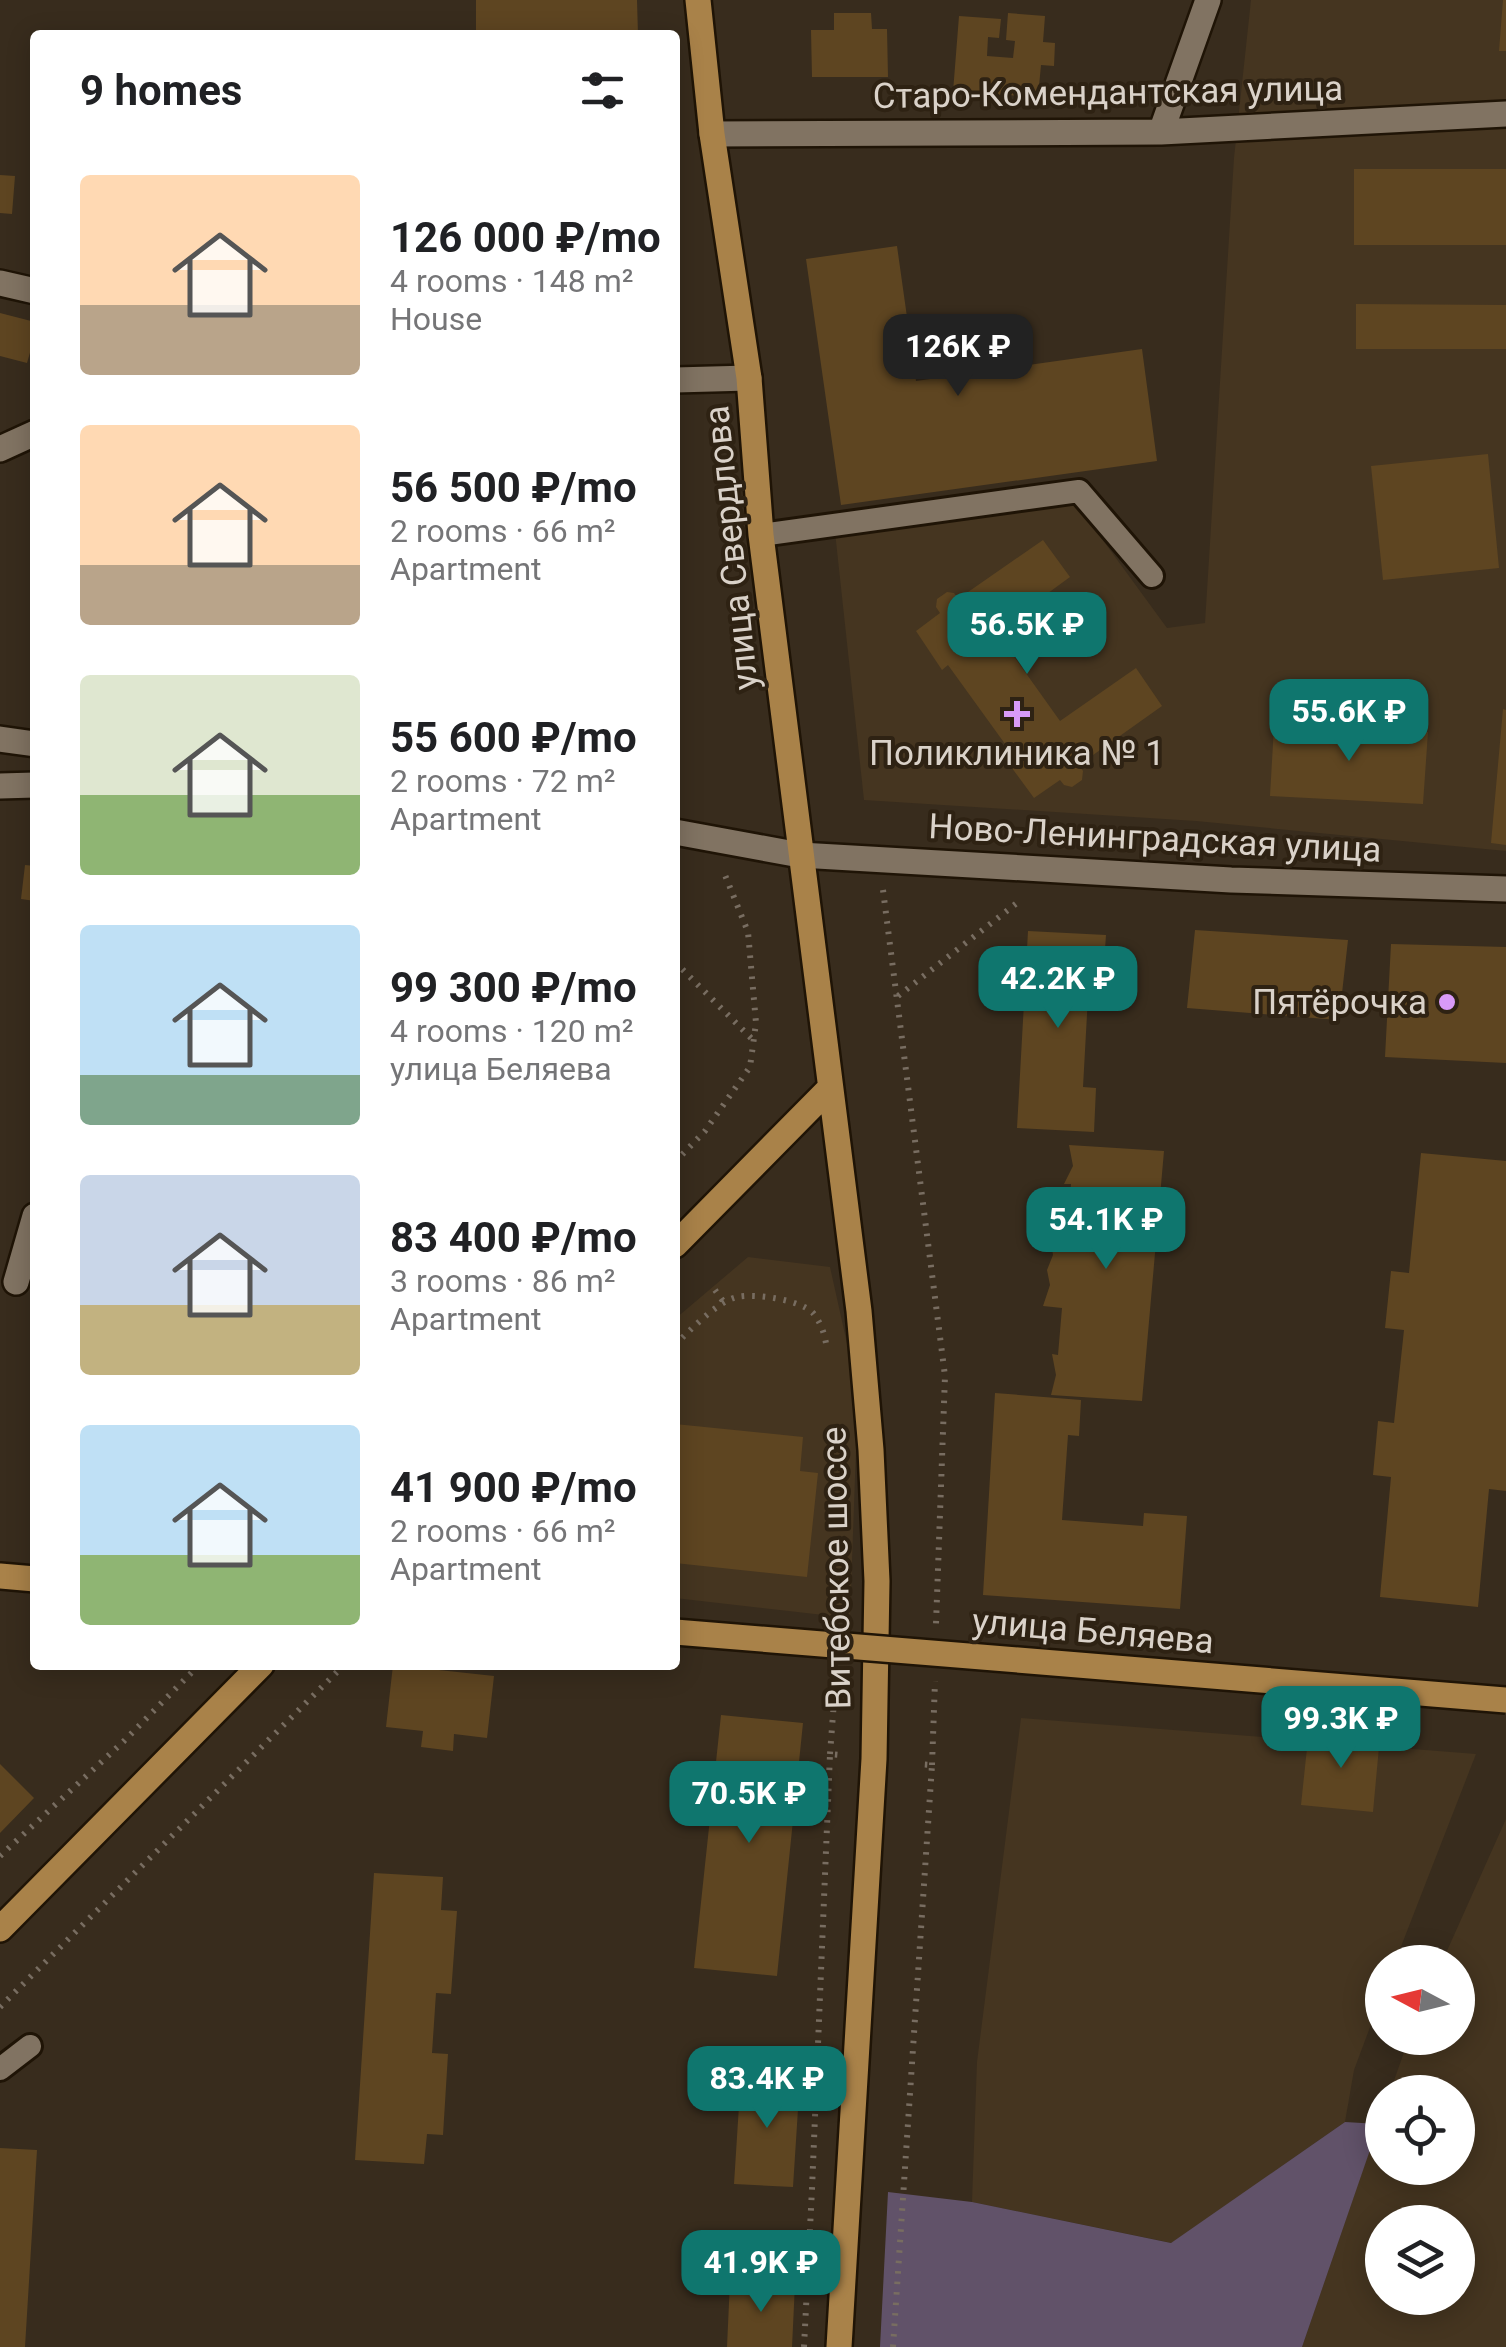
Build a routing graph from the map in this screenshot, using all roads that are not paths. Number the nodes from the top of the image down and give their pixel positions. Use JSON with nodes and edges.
{"nodes":[{"id":1,"x":698,"y":0,"type":"edge"},
{"id":2,"x":1208,"y":0,"type":"edge"},
{"id":3,"x":1506,"y":114,"type":"edge"},
{"id":4,"x":1161,"y":132,"type":"junction"},
{"id":5,"x":712,"y":134,"type":"junction"},
{"id":6,"x":0,"y":283,"type":"edge"},
{"id":7,"x":30,"y":290,"type":"edge"},
{"id":8,"x":750,"y":378,"type":"junction"},
{"id":9,"x":680,"y":380,"type":"edge"},
{"id":10,"x":30,"y":435,"type":"edge"},
{"id":11,"x":0,"y":449,"type":"edge"},
{"id":12,"x":761,"y":535,"type":"junction"},
{"id":13,"x":1152,"y":576,"type":"dead end"},
{"id":14,"x":0,"y":739,"type":"edge"},
{"id":15,"x":30,"y":743,"type":"edge"},
{"id":16,"x":0,"y":786,"type":"edge"},
{"id":17,"x":30,"y":786,"type":"edge"},
{"id":18,"x":680,"y":833,"type":"edge"},
{"id":19,"x":800,"y":855,"type":"junction"},
{"id":20,"x":1506,"y":889,"type":"edge"},
{"id":21,"x":830,"y":1089,"type":"junction"},
{"id":22,"x":30,"y":1233,"type":"edge"},
{"id":23,"x":680,"y":1241,"type":"edge"},
{"id":24,"x":16,"y":1282,"type":"dead end"},
{"id":25,"x":0,"y":1576,"type":"edge"},
{"id":26,"x":30,"y":1579,"type":"edge"},
{"id":27,"x":680,"y":1632,"type":"edge"},
{"id":28,"x":256,"y":1670,"type":"edge"},
{"id":29,"x":1506,"y":1700,"type":"edge"},
{"id":30,"x":0,"y":1929,"type":"edge"},
{"id":31,"x":30,"y":2046,"type":"dead end"},
{"id":32,"x":0,"y":2069,"type":"edge"},
{"id":33,"x":839,"y":2347,"type":"edge"}],
"edges":[{"from":1,"to":5,"type":"main road","name":"улица Свердлова"},
{"from":2,"to":4,"type":"street"},
{"from":3,"to":4,"type":"street","name":"Старо-Комендантская улица"},
{"from":4,"to":5,"type":"street","name":"Старо-Комендантская улица"},
{"from":5,"to":8,"type":"main road","name":"улица Свердлова"},
{"from":6,"to":7,"type":"street"},
{"from":8,"to":9,"type":"street"},
{"from":8,"to":12,"type":"main road","name":"улица Свердлова"},
{"from":10,"to":11,"type":"street"},
{"from":12,"to":13,"type":"lane"},
{"from":12,"to":19,"type":"main road","name":"улица Свердлова"},
{"from":14,"to":15,"type":"street"},
{"from":16,"to":17,"type":"street"},
{"from":18,"to":19,"type":"street","name":"Ново-Ленинградская улица"},
{"from":19,"to":20,"type":"street","name":"Ново-Ленинградская улица"},
{"from":19,"to":21,"type":"main road","name":"улица Свердлова"},
{"from":21,"to":23,"type":"main road"},
{"from":21,"to":33,"type":"main road","name":"Витебское шоссе"},
{"from":22,"to":24,"type":"street"},
{"from":25,"to":26,"type":"main road"},
{"from":27,"to":29,"type":"main road","name":"улица Беляева","bridge":true},
{"from":28,"to":30,"type":"main road"},
{"from":31,"to":32,"type":"lane"}]}
